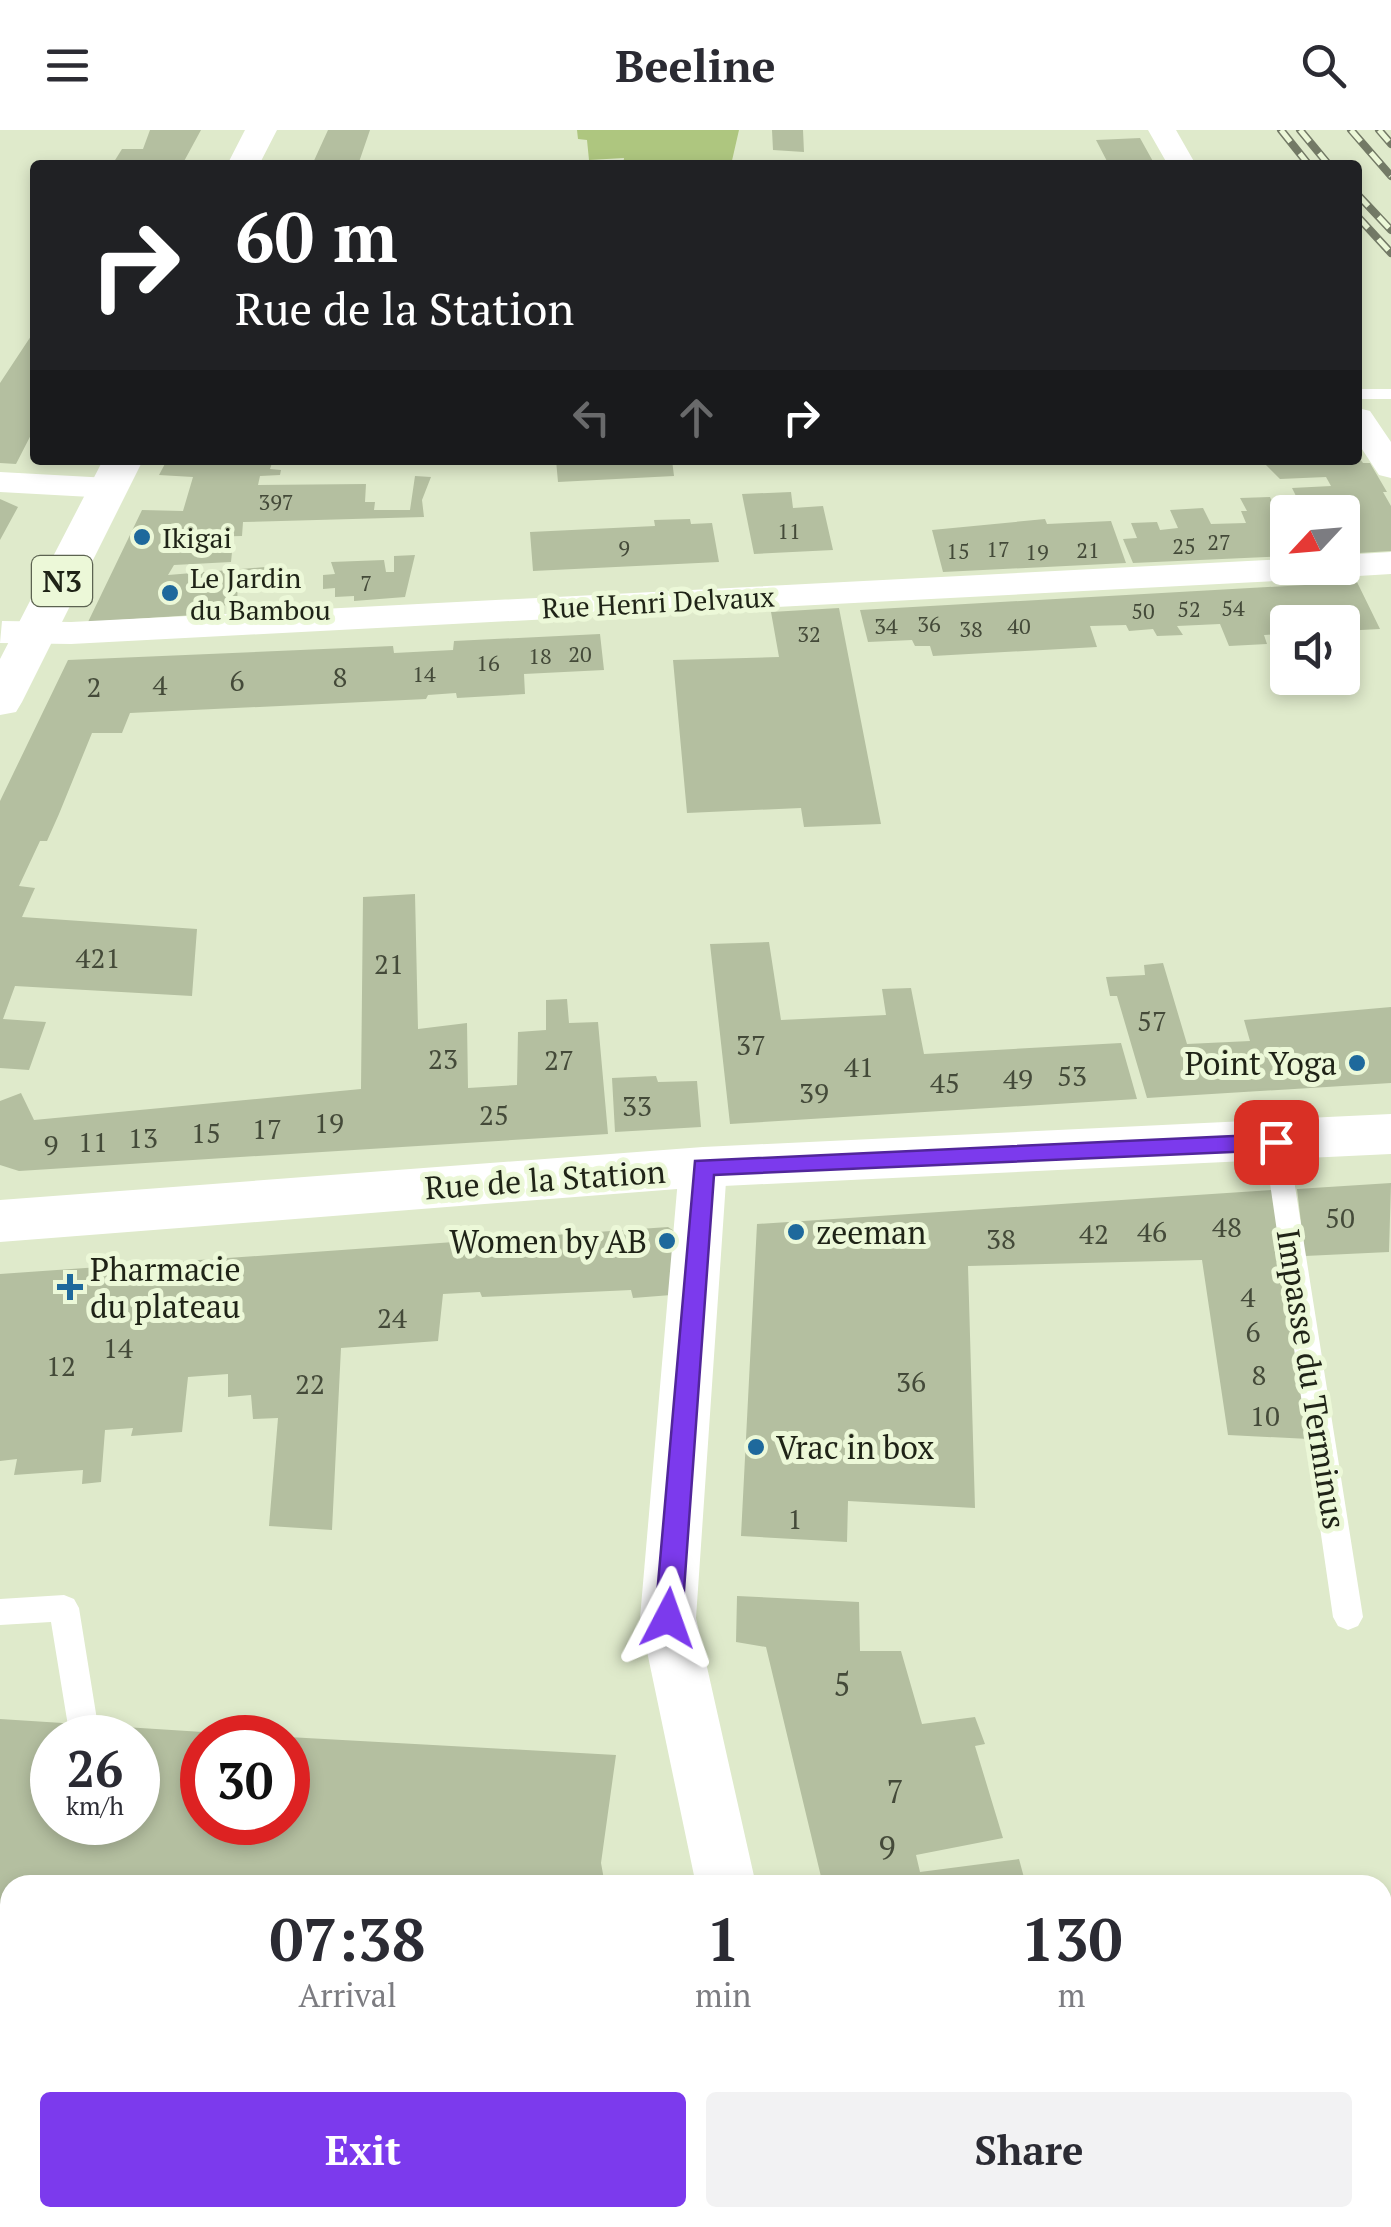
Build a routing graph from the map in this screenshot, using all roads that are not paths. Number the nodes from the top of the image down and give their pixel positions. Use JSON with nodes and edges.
{"nodes":[{"id":1,"x":261,"y":130,"type":"edge"},
{"id":2,"x":287,"y":130,"type":"edge"},
{"id":3,"x":1162,"y":130,"type":"edge"},
{"id":4,"x":246,"y":160,"type":"edge"},
{"id":5,"x":273,"y":160,"type":"edge"},
{"id":6,"x":1179,"y":160,"type":"edge"},
{"id":7,"x":1362,"y":394,"type":"edge"},
{"id":8,"x":1391,"y":394,"type":"edge"},
{"id":9,"x":1362,"y":424,"type":"edge"},
{"id":10,"x":1391,"y":468,"type":"edge"},
{"id":11,"x":100,"y":474,"type":"edge"},
{"id":12,"x":0,"y":482,"type":"edge"},
{"id":13,"x":1391,"y":563,"type":"edge"},
{"id":14,"x":1360,"y":565,"type":"edge"},
{"id":15,"x":1270,"y":570,"type":"edge"},
{"id":16,"x":12,"y":634,"type":"edge"},
{"id":17,"x":0,"y":702,"type":"edge"},
{"id":18,"x":1391,"y":1134,"type":"edge"},
{"id":19,"x":1276,"y":1142,"type":"junction"},
{"id":20,"x":703,"y":1167,"type":"junction"},
{"id":21,"x":0,"y":1221,"type":"edge"},
{"id":22,"x":0,"y":1612,"type":"edge"},
{"id":23,"x":1348,"y":1617,"type":"dead end"},
{"id":24,"x":82,"y":1715,"type":"edge"},
{"id":25,"x":724,"y":1875,"type":"edge"}],
"edges":[{"from":1,"to":4,"type":"street"},
{"from":2,"to":5,"type":"street"},
{"from":3,"to":6,"type":"street"},
{"from":7,"to":8,"type":"lane"},
{"from":9,"to":10,"type":"street"},
{"from":11,"to":12,"type":"street"},
{"from":11,"to":16,"type":"street","number":"N3"},
{"from":13,"to":14,"type":"street"},
{"from":15,"to":16,"type":"street","name":"Rue Henri Delvaux"},
{"from":16,"to":17,"type":"street","number":"N3"},
{"from":18,"to":19,"type":"street","name":"Rue de la Station"},
{"from":19,"to":20,"type":"street","name":"Rue de la Station"},
{"from":19,"to":23,"type":"lane","name":"Impasse du Terminus"},
{"from":20,"to":21,"type":"street","name":"Rue de la Station"},
{"from":20,"to":25,"type":"street"},
{"from":22,"to":24,"type":"lane"}]}
